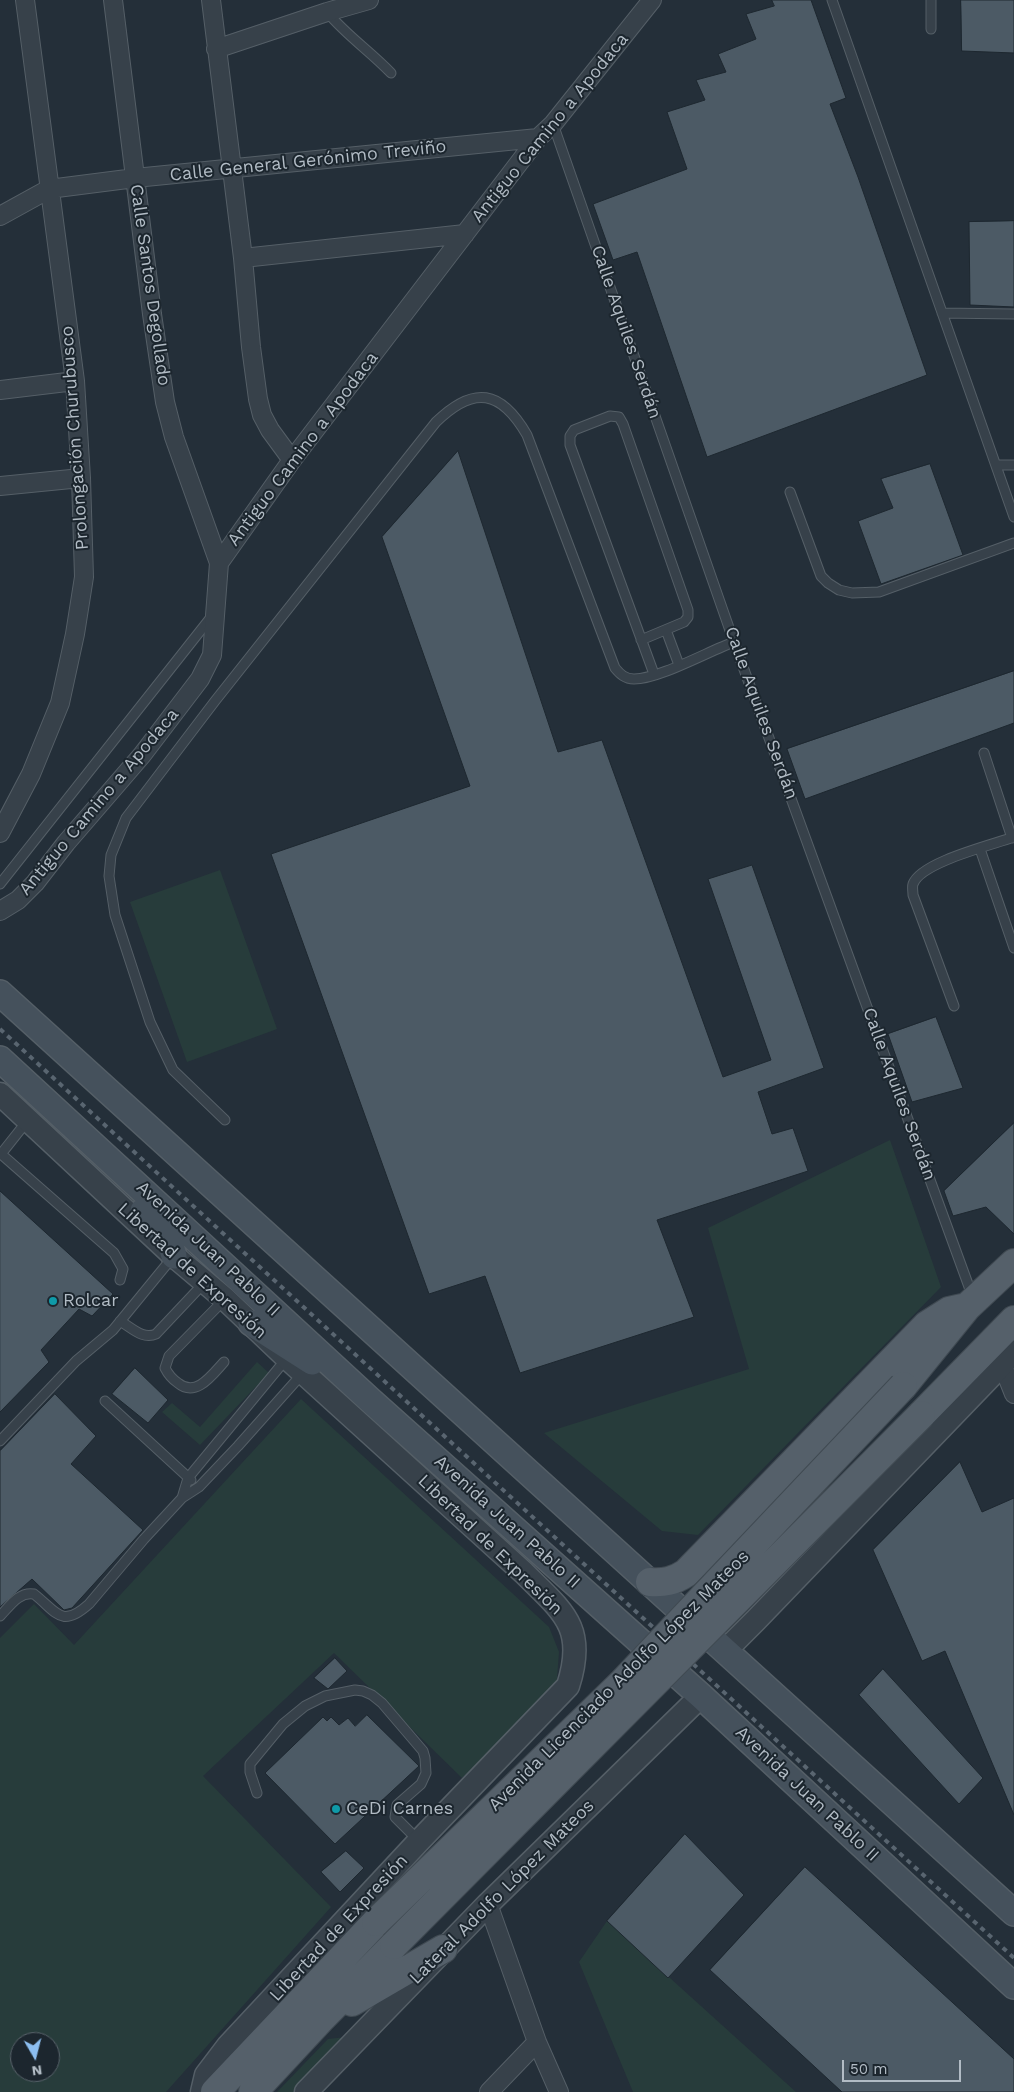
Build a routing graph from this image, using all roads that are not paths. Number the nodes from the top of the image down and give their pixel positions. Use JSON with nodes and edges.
{"nodes":[{"id":1,"x":25,"y":0,"type":"edge"},
{"id":2,"x":113,"y":0,"type":"edge"},
{"id":3,"x":211,"y":0,"type":"edge"},
{"id":4,"x":369,"y":0,"type":"edge"},
{"id":5,"x":652,"y":0,"type":"edge"},
{"id":6,"x":832,"y":0,"type":"edge"},
{"id":7,"x":931,"y":0,"type":"edge"},
{"id":8,"x":327,"y":12,"type":"junction"},
{"id":9,"x":931,"y":29,"type":"dead end"},
{"id":10,"x":216,"y":49,"type":"junction"},
{"id":11,"x":391,"y":72,"type":"dead end"},
{"id":12,"x":553,"y":124,"type":"junction"},
{"id":13,"x":538,"y":138,"type":"junction"},
{"id":14,"x":231,"y":170,"type":"junction"},
{"id":15,"x":135,"y":178,"type":"junction"},
{"id":16,"x":49,"y":189,"type":"junction"},
{"id":17,"x":0,"y":216,"type":"edge"},
{"id":18,"x":465,"y":234,"type":"junction"},
{"id":19,"x":243,"y":258,"type":"junction"},
{"id":20,"x":942,"y":313,"type":"junction"},
{"id":21,"x":1014,"y":314,"type":"edge"},
{"id":22,"x":75,"y":381,"type":"junction"},
{"id":23,"x":0,"y":390,"type":"edge"},
{"id":24,"x":292,"y":460,"type":"junction"},
{"id":25,"x":996,"y":465,"type":"junction"},
{"id":26,"x":1014,"y":465,"type":"edge"},
{"id":27,"x":81,"y":478,"type":"junction"},
{"id":28,"x":0,"y":486,"type":"edge"},
{"id":29,"x":790,"y":492,"type":"dead end"},
{"id":30,"x":1014,"y":517,"type":"edge"},
{"id":31,"x":1014,"y":543,"type":"edge"},
{"id":32,"x":219,"y":563,"type":"junction"},
{"id":33,"x":215,"y":612,"type":"junction"},
{"id":34,"x":666,"y":630,"type":"junction"},
{"id":35,"x":642,"y":640,"type":"junction"},
{"id":36,"x":734,"y":642,"type":"junction"},
{"id":37,"x":678,"y":665,"type":"junction"},
{"id":38,"x":654,"y":674,"type":"junction"},
{"id":39,"x":984,"y":752,"type":"dead end"},
{"id":40,"x":0,"y":833,"type":"edge"},
{"id":41,"x":1013,"y":837,"type":"edge"},
{"id":42,"x":980,"y":849,"type":"junction"},
{"id":43,"x":0,"y":884,"type":"edge"},
{"id":44,"x":0,"y":911,"type":"edge"},
{"id":45,"x":1014,"y":948,"type":"edge"},
{"id":46,"x":0,"y":993,"type":"edge"},
{"id":47,"x":954,"y":1006,"type":"dead end"},
{"id":48,"x":0,"y":1059,"type":"edge"},
{"id":49,"x":0,"y":1094,"type":"edge"},
{"id":50,"x":28,"y":1120,"type":"junction"},
{"id":51,"x":225,"y":1120,"type":"dead end"},
{"id":52,"x":72,"y":1124,"type":"junction"},
{"id":53,"x":0,"y":1153,"type":"edge"},
{"id":54,"x":174,"y":1256,"type":"junction"},
{"id":55,"x":1014,"y":1263,"type":"edge"},
{"id":56,"x":120,"y":1280,"type":"dead end"},
{"id":57,"x":206,"y":1282,"type":"junction"},
{"id":58,"x":225,"y":1299,"type":"junction"},
{"id":59,"x":971,"y":1304,"type":"junction"},
{"id":60,"x":1014,"y":1320,"type":"edge"},
{"id":61,"x":120,"y":1321,"type":"junction"},
{"id":62,"x":252,"y":1323,"type":"junction"},
{"id":63,"x":287,"y":1358,"type":"junction"},
{"id":64,"x":1008,"y":1358,"type":"edge"},
{"id":65,"x":224,"y":1362,"type":"dead end"},
{"id":66,"x":304,"y":1372,"type":"junction"},
{"id":67,"x":1014,"y":1394,"type":"edge"},
{"id":68,"x":370,"y":1400,"type":"junction"},
{"id":69,"x":105,"y":1401,"type":"dead end"},
{"id":70,"x":0,"y":1441,"type":"edge"},
{"id":71,"x":188,"y":1478,"type":"junction"},
{"id":72,"x":199,"y":1487,"type":"junction"},
{"id":73,"x":182,"y":1498,"type":"junction"},
{"id":74,"x":699,"y":1562,"type":"junction"},
{"id":75,"x":650,"y":1582,"type":"junction"},
{"id":76,"x":0,"y":1616,"type":"edge"},
{"id":77,"x":756,"y":1620,"type":"junction"},
{"id":78,"x":726,"y":1650,"type":"junction"},
{"id":79,"x":701,"y":1696,"type":"junction"},
{"id":80,"x":257,"y":1792,"type":"dead end"},
{"id":81,"x":419,"y":1841,"type":"junction"},
{"id":82,"x":488,"y":1904,"type":"junction"},
{"id":83,"x":1014,"y":1913,"type":"edge"},
{"id":84,"x":443,"y":1949,"type":"junction"},
{"id":85,"x":1014,"y":1986,"type":"edge"},
{"id":86,"x":320,"y":2020,"type":"junction"},
{"id":87,"x":537,"y":2042,"type":"junction"},
{"id":88,"x":202,"y":2092,"type":"edge"},
{"id":89,"x":216,"y":2092,"type":"edge"},
{"id":90,"x":253,"y":2092,"type":"edge"},
{"id":91,"x":306,"y":2092,"type":"edge"},
{"id":92,"x":489,"y":2092,"type":"edge"},
{"id":93,"x":559,"y":2092,"type":"edge"}],
"edges":[{"from":1,"to":16,"type":"street","name":"Prolongación Churubusco"},
{"from":2,"to":15,"type":"street","name":"Calle Santos Degollado"},
{"from":3,"to":10,"type":"street"},
{"from":4,"to":8,"type":"street"},
{"from":5,"to":12,"type":"street","name":"Antiguo Camino a Apodaca"},
{"from":6,"to":20,"type":"lane"},
{"from":7,"to":9,"type":"lane"},
{"from":8,"to":10,"type":"street"},
{"from":8,"to":11,"type":"lane"},
{"from":10,"to":14,"type":"street"},
{"from":12,"to":13,"type":"street","name":"Antiguo Camino a Apodaca"},
{"from":12,"to":36,"type":"lane","name":"Calle Aquiles Serdán"},
{"from":13,"to":14,"type":"street","name":"Calle General Gerónimo Treviño"},
{"from":13,"to":18,"type":"street","name":"Antiguo Camino a Apodaca"},
{"from":14,"to":15,"type":"street","name":"Calle General Gerónimo Treviño"},
{"from":14,"to":19,"type":"street"},
{"from":15,"to":16,"type":"street","name":"Calle General Gerónimo Treviño"},
{"from":15,"to":32,"type":"street","name":"Calle Santos Degollado"},
{"from":16,"to":17,"type":"street"},
{"from":16,"to":22,"type":"street","name":"Prolongación Churubusco"},
{"from":18,"to":19,"type":"street"},
{"from":18,"to":24,"type":"street","name":"Antiguo Camino a Apodaca"},
{"from":19,"to":24,"type":"street"},
{"from":20,"to":21,"type":"lane"},
{"from":20,"to":25,"type":"lane"},
{"from":22,"to":23,"type":"street"},
{"from":22,"to":27,"type":"street","name":"Prolongación Churubusco"},
{"from":24,"to":32,"type":"street","name":"Antiguo Camino a Apodaca"},
{"from":25,"to":26,"type":"lane"},
{"from":25,"to":30,"type":"lane"},
{"from":27,"to":28,"type":"street"},
{"from":27,"to":40,"type":"street","name":"Prolongación Churubusco"},
{"from":29,"to":31,"type":"lane"},
{"from":32,"to":33,"type":"street","name":"Antiguo Camino a Apodaca"},
{"from":33,"to":43,"type":"lane"},
{"from":33,"to":44,"type":"street","name":"Antiguo Camino a Apodaca"},
{"from":34,"to":35,"type":"lane"},
{"from":34,"to":35,"type":"lane"},
{"from":34,"to":37,"type":"lane"},
{"from":35,"to":38,"type":"lane"},
{"from":36,"to":37,"type":"lane"},
{"from":36,"to":59,"type":"lane","name":"Calle Aquiles Serdán"},
{"from":37,"to":38,"type":"lane"},
{"from":38,"to":51,"type":"lane"},
{"from":39,"to":41,"type":"lane"},
{"from":41,"to":42,"type":"lane"},
{"from":42,"to":45,"type":"lane"},
{"from":42,"to":47,"type":"lane"},
{"from":46,"to":75,"type":"main road"},
{"from":48,"to":52,"type":"main road","name":"Avenida Juan Pablo II"},
{"from":49,"to":50,"type":"street","name":"Libertad de Expresión"},
{"from":50,"to":53,"type":"lane"},
{"from":50,"to":54,"type":"street","name":"Libertad de Expresión"},
{"from":52,"to":54,"type":"main road"},
{"from":52,"to":68,"type":"main road","name":"Avenida Juan Pablo II"},
{"from":53,"to":56,"type":"lane"},
{"from":54,"to":57,"type":"street","name":"Libertad de Expresión"},
{"from":54,"to":61,"type":"lane"},
{"from":55,"to":59,"type":"main road","name":"Avenida Licenciado Adolfo López Mateos"},
{"from":57,"to":58,"type":"street","name":"Libertad de Expresión"},
{"from":57,"to":61,"type":"lane"},
{"from":58,"to":62,"type":"street","name":"Libertad de Expresión"},
{"from":58,"to":65,"type":"lane"},
{"from":59,"to":74,"type":"main road"},
{"from":59,"to":89,"type":"main road","name":"Avenida Licenciado Adolfo López Mateos","bridge":true},
{"from":60,"to":86,"type":"main road","name":"Avenida Licenciado Adolfo López Mateos","bridge":true},
{"from":61,"to":70,"type":"lane"},
{"from":62,"to":63,"type":"street","name":"Libertad de Expresión"},
{"from":62,"to":68,"type":"main road"},
{"from":63,"to":66,"type":"street","name":"Libertad de Expresión"},
{"from":63,"to":71,"type":"lane"},
{"from":64,"to":67,"type":"street"},
{"from":64,"to":77,"type":"street"},
{"from":66,"to":72,"type":"lane"},
{"from":66,"to":81,"type":"street","name":"Libertad de Expresión"},
{"from":68,"to":79,"type":"main road","name":"Avenida Juan Pablo II"},
{"from":69,"to":71,"type":"lane"},
{"from":71,"to":72,"type":"lane"},
{"from":71,"to":73,"type":"lane"},
{"from":72,"to":73,"type":"lane"},
{"from":73,"to":76,"type":"lane"},
{"from":74,"to":75,"type":"main road"},
{"from":74,"to":77,"type":"street"},
{"from":75,"to":78,"type":"main road"},
{"from":77,"to":78,"type":"street"},
{"from":78,"to":83,"type":"main road"},
{"from":79,"to":82,"type":"street","name":"Lateral Adolfo López Mateos"},
{"from":79,"to":85,"type":"main road","name":"Avenida Juan Pablo II"},
{"from":80,"to":81,"type":"lane"},
{"from":81,"to":88,"type":"street","name":"Libertad de Expresión"},
{"from":82,"to":84,"type":"street","name":"Lateral Adolfo López Mateos"},
{"from":82,"to":87,"type":"street"},
{"from":84,"to":86,"type":"main road"},
{"from":84,"to":91,"type":"street","name":"Lateral Adolfo López Mateos"},
{"from":86,"to":90,"type":"main road","name":"Avenida Licenciado Adolfo López Mateos"},
{"from":87,"to":92,"type":"street"},
{"from":87,"to":93,"type":"street"}]}
